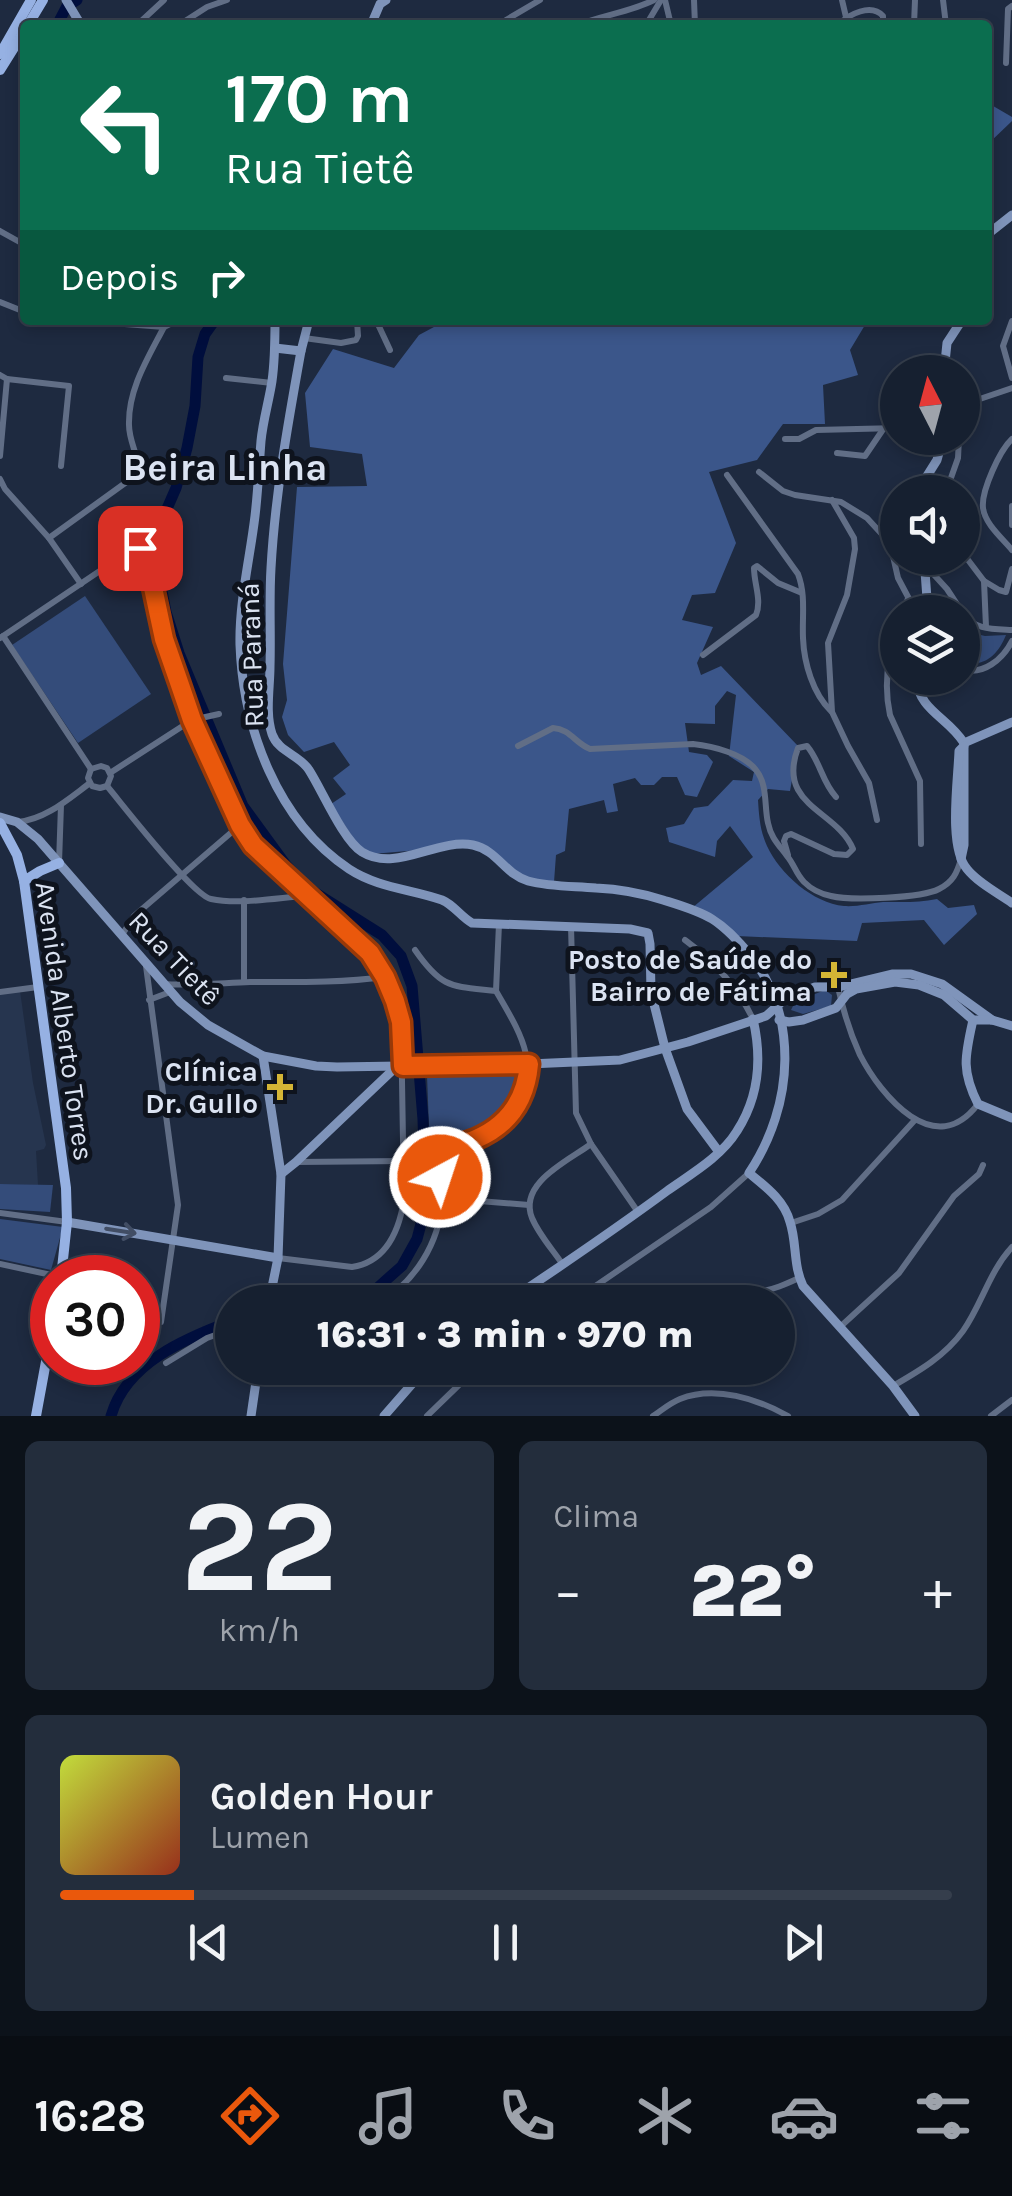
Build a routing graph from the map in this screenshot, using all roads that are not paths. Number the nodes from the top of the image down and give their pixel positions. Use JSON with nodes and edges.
{"nodes":[{"id":1,"x":31,"y":0,"type":"edge"},
{"id":2,"x":164,"y":0,"type":"edge"},
{"id":3,"x":227,"y":0,"type":"edge"},
{"id":4,"x":540,"y":0,"type":"edge"},
{"id":5,"x":660,"y":0,"type":"edge"},
{"id":6,"x":842,"y":0,"type":"edge"},
{"id":7,"x":1012,"y":6,"type":"edge"},
{"id":8,"x":846,"y":17,"type":"junction"},
{"id":9,"x":142,"y":20,"type":"edge"},
{"id":10,"x":187,"y":20,"type":"edge"},
{"id":11,"x":506,"y":20,"type":"edge"},
{"id":12,"x":592,"y":20,"type":"edge"},
{"id":13,"x":843,"y":20,"type":"edge"},
{"id":14,"x":883,"y":20,"type":"edge"},
{"id":15,"x":20,"y":37,"type":"edge"},
{"id":16,"x":0,"y":54,"type":"edge"},
{"id":17,"x":1006,"y":63,"type":"dead end"},
{"id":18,"x":0,"y":70,"type":"edge"},
{"id":19,"x":1012,"y":215,"type":"edge"},
{"id":20,"x":992,"y":231,"type":"edge"},
{"id":21,"x":1012,"y":321,"type":"edge"},
{"id":22,"x":149,"y":325,"type":"edge"},
{"id":23,"x":274,"y":325,"type":"edge"},
{"id":24,"x":308,"y":325,"type":"edge"},
{"id":25,"x":357,"y":325,"type":"edge"},
{"id":26,"x":378,"y":325,"type":"edge"},
{"id":27,"x":958,"y":325,"type":"edge"},
{"id":28,"x":164,"y":326,"type":"joint"},
{"id":29,"x":304,"y":338,"type":"junction"},
{"id":30,"x":276,"y":348,"type":"junction"},
{"id":31,"x":390,"y":350,"type":"dead end"},
{"id":32,"x":300,"y":351,"type":"junction"},
{"id":33,"x":944,"y":355,"type":"edge"},
{"id":34,"x":4,"y":377,"type":"edge"},
{"id":35,"x":226,"y":378,"type":"dead end"},
{"id":36,"x":1012,"y":378,"type":"edge"},
{"id":37,"x":272,"y":383,"type":"junction"},
{"id":38,"x":1012,"y":388,"type":"edge"},
{"id":39,"x":980,"y":399,"type":"edge"},
{"id":40,"x":880,"y":428,"type":"edge"},
{"id":41,"x":880,"y":434,"type":"edge"},
{"id":42,"x":785,"y":439,"type":"dead end"},
{"id":43,"x":1012,"y":439,"type":"edge"},
{"id":44,"x":837,"y":453,"type":"dead end"},
{"id":45,"x":0,"y":456,"type":"edge"},
{"id":46,"x":61,"y":466,"type":"dead end"},
{"id":47,"x":759,"y":472,"type":"dead end"},
{"id":48,"x":727,"y":475,"type":"dead end"},
{"id":49,"x":0,"y":479,"type":"edge"},
{"id":50,"x":832,"y":500,"type":"junction"},
{"id":51,"x":1012,"y":506,"type":"edge"},
{"id":52,"x":1012,"y":524,"type":"edge"},
{"id":53,"x":49,"y":538,"type":"junction"},
{"id":54,"x":1012,"y":550,"type":"edge"},
{"id":55,"x":1012,"y":569,"type":"edge"},
{"id":56,"x":936,"y":575,"type":"edge"},
{"id":57,"x":979,"y":575,"type":"edge"},
{"id":58,"x":984,"y":581,"type":"junction"},
{"id":59,"x":82,"y":584,"type":"junction"},
{"id":60,"x":1009,"y":592,"type":"edge"},
{"id":61,"x":803,"y":594,"type":"junction"},
{"id":62,"x":907,"y":595,"type":"edge"},
{"id":63,"x":952,"y":595,"type":"edge"},
{"id":64,"x":980,"y":624,"type":"edge"},
{"id":65,"x":986,"y":627,"type":"junction"},
{"id":66,"x":1012,"y":630,"type":"edge"},
{"id":67,"x":2,"y":637,"type":"edge"},
{"id":68,"x":1012,"y":641,"type":"edge"},
{"id":69,"x":703,"y":656,"type":"dead end"},
{"id":70,"x":980,"y":669,"type":"edge"},
{"id":71,"x":888,"y":695,"type":"edge"},
{"id":72,"x":920,"y":695,"type":"edge"},
{"id":73,"x":832,"y":712,"type":"junction"},
{"id":74,"x":219,"y":714,"type":"dead end"},
{"id":75,"x":197,"y":720,"type":"junction"},
{"id":76,"x":1012,"y":722,"type":"edge"},
{"id":77,"x":964,"y":744,"type":"junction"},
{"id":78,"x":518,"y":746,"type":"dead end"},
{"id":79,"x":91,"y":770,"type":"junction"},
{"id":80,"x":110,"y":773,"type":"junction"},
{"id":81,"x":90,"y":783,"type":"junction"},
{"id":82,"x":107,"y":786,"type":"junction"},
{"id":83,"x":836,"y":798,"type":"dead end"},
{"id":84,"x":61,"y":804,"type":"junction"},
{"id":85,"x":0,"y":820,"type":"edge"},
{"id":86,"x":877,"y":820,"type":"dead end"},
{"id":87,"x":16,"y":822,"type":"junction"},
{"id":88,"x":240,"y":825,"type":"junction"},
{"id":89,"x":920,"y":844,"type":"dead end"},
{"id":90,"x":788,"y":856,"type":"junction"},
{"id":91,"x":961,"y":859,"type":"junction"},
{"id":92,"x":59,"y":863,"type":"junction"},
{"id":93,"x":182,"y":874,"type":"junction"},
{"id":94,"x":24,"y":881,"type":"junction"},
{"id":95,"x":306,"y":896,"type":"junction"},
{"id":96,"x":244,"y":900,"type":"junction"},
{"id":97,"x":1012,"y":903,"type":"edge"},
{"id":98,"x":134,"y":916,"type":"junction"},
{"id":99,"x":110,"y":922,"type":"junction"},
{"id":100,"x":498,"y":924,"type":"junction"},
{"id":101,"x":571,"y":926,"type":"junction"},
{"id":102,"x":122,"y":935,"type":"junction"},
{"id":103,"x":686,"y":940,"type":"dead end"},
{"id":104,"x":414,"y":950,"type":"dead end"},
{"id":105,"x":146,"y":964,"type":"junction"},
{"id":106,"x":385,"y":977,"type":"junction"},
{"id":107,"x":244,"y":982,"type":"junction"},
{"id":108,"x":861,"y":984,"type":"junction"},
{"id":109,"x":190,"y":986,"type":"junction"},
{"id":110,"x":38,"y":987,"type":"junction"},
{"id":111,"x":838,"y":987,"type":"junction"},
{"id":112,"x":166,"y":988,"type":"junction"},
{"id":113,"x":496,"y":991,"type":"junction"},
{"id":114,"x":0,"y":992,"type":"edge"},
{"id":115,"x":150,"y":1000,"type":"junction"},
{"id":116,"x":180,"y":1002,"type":"junction"},
{"id":117,"x":841,"y":1002,"type":"junction"},
{"id":118,"x":777,"y":1005,"type":"junction"},
{"id":119,"x":970,"y":1013,"type":"junction"},
{"id":120,"x":766,"y":1016,"type":"junction"},
{"id":121,"x":753,"y":1019,"type":"junction"},
{"id":122,"x":781,"y":1021,"type":"junction"},
{"id":123,"x":1012,"y":1026,"type":"edge"},
{"id":124,"x":666,"y":1048,"type":"junction"},
{"id":125,"x":262,"y":1056,"type":"junction"},
{"id":126,"x":574,"y":1062,"type":"junction"},
{"id":127,"x":529,"y":1064,"type":"junction"},
{"id":128,"x":404,"y":1067,"type":"junction"},
{"id":129,"x":978,"y":1104,"type":"junction"},
{"id":130,"x":1012,"y":1118,"type":"edge"},
{"id":131,"x":914,"y":1120,"type":"junction"},
{"id":132,"x":591,"y":1144,"type":"junction"},
{"id":133,"x":719,"y":1152,"type":"junction"},
{"id":134,"x":404,"y":1161,"type":"junction"},
{"id":135,"x":296,"y":1162,"type":"junction"},
{"id":136,"x":983,"y":1165,"type":"dead end"},
{"id":137,"x":749,"y":1173,"type":"junction"},
{"id":138,"x":281,"y":1174,"type":"junction"},
{"id":139,"x":442,"y":1198,"type":"junction"},
{"id":140,"x":528,"y":1205,"type":"junction"},
{"id":141,"x":638,"y":1212,"type":"junction"},
{"id":142,"x":0,"y":1213,"type":"edge"},
{"id":143,"x":791,"y":1223,"type":"junction"},
{"id":144,"x":67,"y":1226,"type":"junction"},
{"id":145,"x":174,"y":1239,"type":"junction"},
{"id":146,"x":1012,"y":1247,"type":"edge"},
{"id":147,"x":64,"y":1255,"type":"edge"},
{"id":148,"x":278,"y":1258,"type":"junction"},
{"id":149,"x":0,"y":1264,"type":"edge"},
{"id":150,"x":563,"y":1265,"type":"junction"},
{"id":151,"x":30,"y":1270,"type":"edge"},
{"id":152,"x":799,"y":1278,"type":"junction"},
{"id":153,"x":273,"y":1285,"type":"edge"},
{"id":154,"x":404,"y":1285,"type":"edge"},
{"id":155,"x":533,"y":1285,"type":"edge"},
{"id":156,"x":597,"y":1285,"type":"edge"},
{"id":157,"x":782,"y":1285,"type":"edge"},
{"id":158,"x":161,"y":1322,"type":"dead end"},
{"id":159,"x":840,"y":1327,"type":"junction"},
{"id":160,"x":215,"y":1335,"type":"edge"},
{"id":161,"x":166,"y":1363,"type":"dead end"},
{"id":162,"x":42,"y":1385,"type":"edge"},
{"id":163,"x":256,"y":1385,"type":"edge"},
{"id":164,"x":411,"y":1385,"type":"edge"},
{"id":165,"x":461,"y":1385,"type":"edge"},
{"id":166,"x":894,"y":1386,"type":"junction"},
{"id":167,"x":1012,"y":1400,"type":"edge"},
{"id":168,"x":36,"y":1416,"type":"edge"},
{"id":169,"x":251,"y":1416,"type":"edge"},
{"id":170,"x":384,"y":1416,"type":"edge"},
{"id":171,"x":427,"y":1416,"type":"edge"},
{"id":172,"x":654,"y":1416,"type":"edge"},
{"id":173,"x":788,"y":1416,"type":"edge"},
{"id":174,"x":915,"y":1416,"type":"edge"},
{"id":175,"x":990,"y":1416,"type":"edge"}],
"edges":[{"from":1,"to":16,"type":"main road"},
{"from":2,"to":9,"type":"street"},
{"from":3,"to":10,"type":"street"},
{"from":4,"to":11,"type":"street"},
{"from":5,"to":12,"type":"street"},
{"from":6,"to":8,"type":"street"},
{"from":7,"to":17,"type":"street"},
{"from":8,"to":13,"type":"street"},
{"from":8,"to":14,"type":"street"},
{"from":15,"to":18,"type":"main road"},
{"from":19,"to":20,"type":"street"},
{"from":21,"to":36,"type":"street"},
{"from":22,"to":28,"type":"street"},
{"from":23,"to":30,"type":"street"},
{"from":24,"to":29,"type":"street"},
{"from":25,"to":29,"type":"street"},
{"from":26,"to":31,"type":"street"},
{"from":27,"to":33,"type":"street"},
{"from":28,"to":53,"type":"street"},
{"from":29,"to":32,"type":"street"},
{"from":30,"to":32,"type":"street"},
{"from":30,"to":37,"type":"street"},
{"from":32,"to":118,"type":"street","name":"Rua Paraná"},
{"from":34,"to":45,"type":"street"},
{"from":34,"to":46,"type":"street"},
{"from":35,"to":37,"type":"street"},
{"from":37,"to":100,"type":"street"},
{"from":38,"to":39,"type":"street"},
{"from":40,"to":42,"type":"street"},
{"from":41,"to":44,"type":"street"},
{"from":43,"to":54,"type":"street"},
{"from":47,"to":50,"type":"street"},
{"from":48,"to":61,"type":"street"},
{"from":49,"to":53,"type":"street"},
{"from":50,"to":62,"type":"street"},
{"from":50,"to":73,"type":"street"},
{"from":51,"to":52,"type":"street"},
{"from":53,"to":59,"type":"street"},
{"from":55,"to":60,"type":"street"},
{"from":56,"to":63,"type":"street"},
{"from":57,"to":58,"type":"street"},
{"from":58,"to":60,"type":"street"},
{"from":58,"to":65,"type":"street"},
{"from":59,"to":67,"type":"street"},
{"from":59,"to":75,"type":"street"},
{"from":61,"to":69,"type":"street"},
{"from":61,"to":73,"type":"street"},
{"from":64,"to":65,"type":"street"},
{"from":65,"to":66,"type":"street"},
{"from":67,"to":79,"type":"street"},
{"from":68,"to":70,"type":"street"},
{"from":71,"to":89,"type":"street"},
{"from":72,"to":77,"type":"street"},
{"from":73,"to":86,"type":"street"},
{"from":74,"to":75,"type":"street"},
{"from":75,"to":80,"type":"street"},
{"from":75,"to":88,"type":"street"},
{"from":76,"to":77,"type":"street"},
{"from":77,"to":91,"type":"street"},
{"from":78,"to":90,"type":"street"},
{"from":79,"to":80,"type":"street"},
{"from":79,"to":81,"type":"street"},
{"from":80,"to":82,"type":"street"},
{"from":81,"to":82,"type":"street"},
{"from":81,"to":84,"type":"street"},
{"from":82,"to":93,"type":"street"},
{"from":83,"to":90,"type":"street"},
{"from":84,"to":87,"type":"street"},
{"from":84,"to":92,"type":"street"},
{"from":85,"to":87,"type":"street","name":"Rua Tietê"},
{"from":85,"to":94,"type":"main road","name":"Avenida Alberto Torres"},
{"from":87,"to":92,"type":"street","name":"Rua Tietê"},
{"from":88,"to":93,"type":"street"},
{"from":88,"to":95,"type":"street"},
{"from":90,"to":91,"type":"street"},
{"from":91,"to":97,"type":"street"},
{"from":92,"to":94,"type":"main road"},
{"from":92,"to":99,"type":"street","name":"Rua Tietê"},
{"from":93,"to":96,"type":"street"},
{"from":93,"to":98,"type":"street"},
{"from":94,"to":110,"type":"main road","name":"Avenida Alberto Torres"},
{"from":95,"to":96,"type":"street"},
{"from":95,"to":106,"type":"street"},
{"from":96,"to":107,"type":"street"},
{"from":98,"to":99,"type":"street"},
{"from":98,"to":102,"type":"street"},
{"from":99,"to":102,"type":"street","name":"Rua Tietê"},
{"from":100,"to":101,"type":"street"},
{"from":100,"to":113,"type":"street"},
{"from":101,"to":124,"type":"street"},
{"from":101,"to":126,"type":"street"},
{"from":102,"to":105,"type":"street","name":"Rua Tietê"},
{"from":103,"to":121,"type":"street"},
{"from":104,"to":113,"type":"street"},
{"from":105,"to":112,"type":"street","name":"Rua Tietê"},
{"from":105,"to":115,"type":"street"},
{"from":106,"to":107,"type":"street"},
{"from":106,"to":128,"type":"street"},
{"from":107,"to":109,"type":"street"},
{"from":108,"to":111,"type":"street"},
{"from":108,"to":117,"type":"street"},
{"from":108,"to":119,"type":"street"},
{"from":109,"to":112,"type":"street"},
{"from":109,"to":116,"type":"street"},
{"from":110,"to":114,"type":"street"},
{"from":110,"to":144,"type":"main road","name":"Avenida Alberto Torres"},
{"from":111,"to":117,"type":"street"},
{"from":111,"to":118,"type":"street"},
{"from":112,"to":115,"type":"street"},
{"from":112,"to":116,"type":"street","name":"Rua Tietê"},
{"from":113,"to":127,"type":"street"},
{"from":115,"to":145,"type":"street"},
{"from":116,"to":125,"type":"street","name":"Rua Tietê"},
{"from":117,"to":122,"type":"street"},
{"from":117,"to":131,"type":"street"},
{"from":118,"to":120,"type":"street"},
{"from":118,"to":122,"type":"street","name":"Rua Paraná"},
{"from":119,"to":123,"type":"street"},
{"from":119,"to":129,"type":"street"},
{"from":120,"to":121,"type":"street","name":"Rua Tietê"},
{"from":120,"to":122,"type":"street"},
{"from":121,"to":124,"type":"street","name":"Rua Tietê"},
{"from":121,"to":133,"type":"street"},
{"from":122,"to":137,"type":"street","name":"Rua Paraná"},
{"from":124,"to":126,"type":"street","name":"Rua Tietê"},
{"from":124,"to":133,"type":"street"},
{"from":125,"to":128,"type":"street","name":"Rua Tietê"},
{"from":125,"to":138,"type":"street"},
{"from":126,"to":127,"type":"street","name":"Rua Tietê"},
{"from":126,"to":132,"type":"street"},
{"from":127,"to":128,"type":"street","name":"Rua Tietê"},
{"from":127,"to":139,"type":"street"},
{"from":128,"to":134,"type":"street"},
{"from":128,"to":135,"type":"street"},
{"from":129,"to":130,"type":"street"},
{"from":129,"to":131,"type":"street"},
{"from":131,"to":143,"type":"street"},
{"from":132,"to":140,"type":"street"},
{"from":132,"to":141,"type":"street"},
{"from":133,"to":141,"type":"street"},
{"from":134,"to":135,"type":"street"},
{"from":134,"to":148,"type":"street"},
{"from":135,"to":138,"type":"street"},
{"from":136,"to":159,"type":"street"},
{"from":137,"to":143,"type":"street"},
{"from":137,"to":156,"type":"street"},
{"from":138,"to":148,"type":"street"},
{"from":139,"to":140,"type":"street"},
{"from":139,"to":154,"type":"street"},
{"from":140,"to":150,"type":"street"},
{"from":141,"to":150,"type":"street"},
{"from":142,"to":144,"type":"street"},
{"from":143,"to":152,"type":"street"},
{"from":144,"to":145,"type":"street","one_way":true},
{"from":144,"to":147,"type":"main road","name":"Avenida Alberto Torres"},
{"from":145,"to":148,"type":"street"},
{"from":145,"to":158,"type":"street"},
{"from":146,"to":166,"type":"street"},
{"from":148,"to":153,"type":"street"},
{"from":149,"to":151,"type":"street"},
{"from":150,"to":155,"type":"street"},
{"from":152,"to":157,"type":"street"},
{"from":152,"to":159,"type":"street"},
{"from":159,"to":166,"type":"street"},
{"from":160,"to":161,"type":"street"},
{"from":162,"to":168,"type":"main road"},
{"from":163,"to":169,"type":"street"},
{"from":164,"to":170,"type":"street"},
{"from":165,"to":171,"type":"street"},
{"from":166,"to":174,"type":"street"},
{"from":167,"to":175,"type":"street"},
{"from":172,"to":173,"type":"street"}]}
